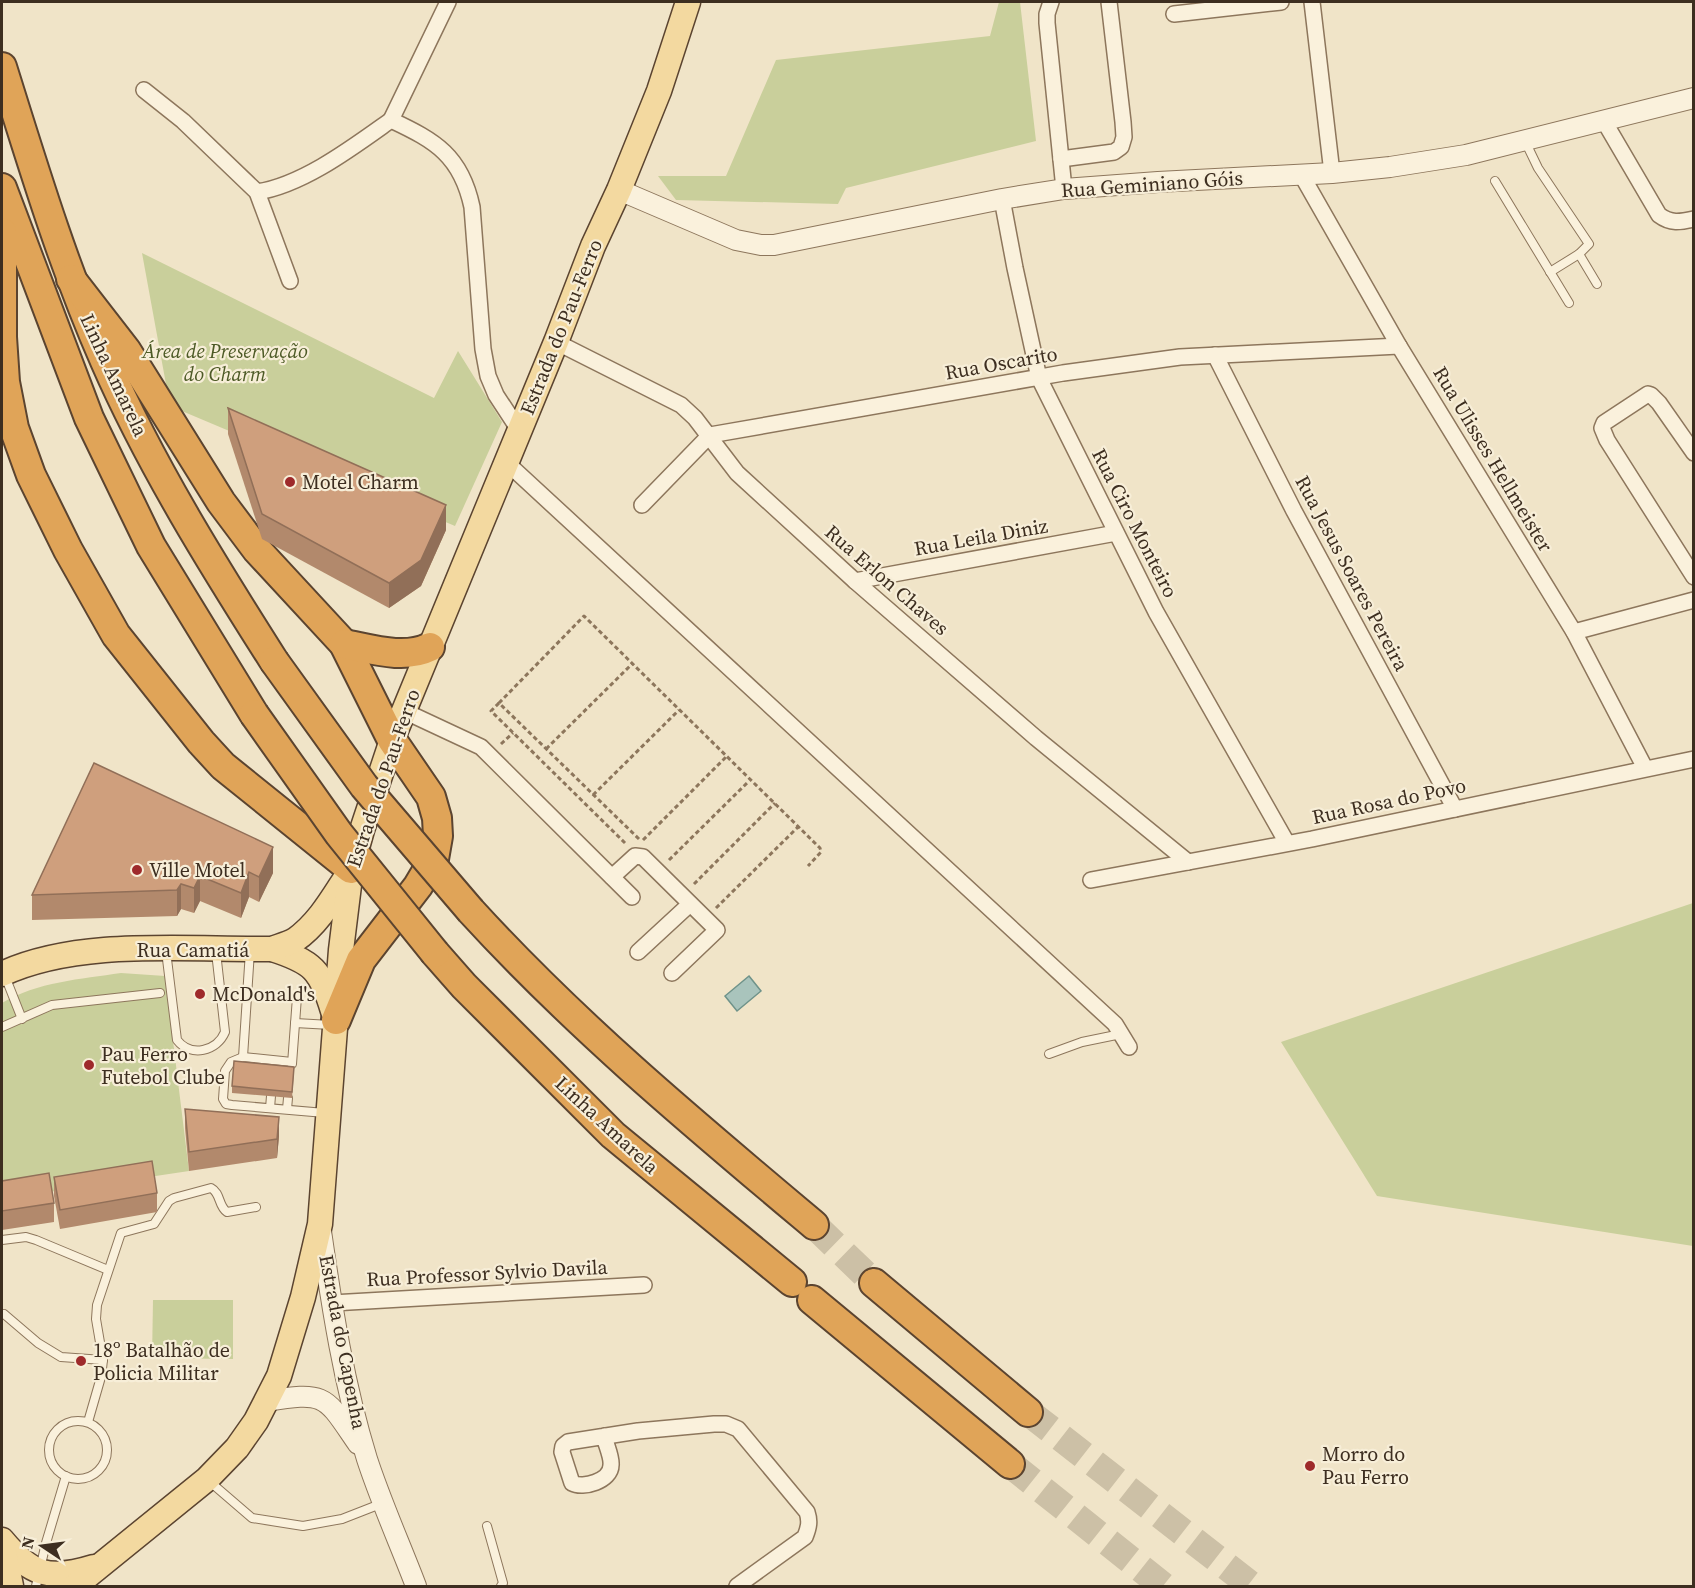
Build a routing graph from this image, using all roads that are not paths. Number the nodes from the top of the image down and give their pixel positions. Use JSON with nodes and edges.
{"nodes":[{"id":1,"x":448,"y":2,"type":"edge"},
{"id":2,"x":688,"y":2,"type":"edge"},
{"id":3,"x":1051,"y":2,"type":"edge"},
{"id":4,"x":1109,"y":2,"type":"edge"},
{"id":5,"x":1281,"y":2,"type":"edge"},
{"id":6,"x":1312,"y":2,"type":"edge"},
{"id":7,"x":1174,"y":14,"type":"dead end"},
{"id":8,"x":2,"y":67,"type":"edge"},
{"id":9,"x":144,"y":90,"type":"dead end"},
{"id":10,"x":1694,"y":98,"type":"edge"},
{"id":11,"x":391,"y":120,"type":"junction"},
{"id":12,"x":1604,"y":121,"type":"junction"},
{"id":13,"x":1524,"y":140,"type":"junction"},
{"id":14,"x":1061,"y":159,"type":"junction"},
{"id":15,"x":1332,"y":173,"type":"junction"},
{"id":16,"x":1301,"y":174,"type":"junction"},
{"id":17,"x":1495,"y":181,"type":"dead end"},
{"id":18,"x":2,"y":188,"type":"edge"},
{"id":19,"x":1064,"y":189,"type":"junction"},
{"id":20,"x":619,"y":190,"type":"junction"},
{"id":21,"x":257,"y":192,"type":"junction"},
{"id":22,"x":1002,"y":199,"type":"junction"},
{"id":23,"x":1694,"y":219,"type":"edge"},
{"id":24,"x":2,"y":232,"type":"edge"},
{"id":25,"x":1579,"y":254,"type":"junction"},
{"id":26,"x":1550,"y":272,"type":"junction"},
{"id":27,"x":71,"y":279,"type":"junction"},
{"id":28,"x":290,"y":281,"type":"dead end"},
{"id":29,"x":1597,"y":284,"type":"dead end"},
{"id":30,"x":1569,"y":303,"type":"dead end"},
{"id":31,"x":556,"y":342,"type":"junction"},
{"id":32,"x":1399,"y":346,"type":"junction"},
{"id":33,"x":1215,"y":355,"type":"junction"},
{"id":34,"x":1039,"y":378,"type":"junction"},
{"id":35,"x":519,"y":430,"type":"junction"},
{"id":36,"x":710,"y":435,"type":"junction"},
{"id":37,"x":1694,"y":453,"type":"edge"},
{"id":38,"x":506,"y":462,"type":"junction"},
{"id":39,"x":642,"y":505,"type":"dead end"},
{"id":40,"x":1116,"y":533,"type":"junction"},
{"id":41,"x":1694,"y":577,"type":"edge"},
{"id":42,"x":855,"y":581,"type":"junction"},
{"id":43,"x":1694,"y":600,"type":"edge"},
{"id":44,"x":1574,"y":632,"type":"junction"},
{"id":45,"x":344,"y":644,"type":"junction"},
{"id":46,"x":430,"y":647,"type":"junction"},
{"id":47,"x":405,"y":711,"type":"junction"},
{"id":48,"x":392,"y":740,"type":"junction"},
{"id":49,"x":1694,"y":759,"type":"edge"},
{"id":50,"x":1645,"y":768,"type":"junction"},
{"id":51,"x":1455,"y":809,"type":"junction"},
{"id":52,"x":1287,"y":843,"type":"junction"},
{"id":53,"x":1188,"y":862,"type":"junction"},
{"id":54,"x":351,"y":869,"type":"junction"},
{"id":55,"x":612,"y":877,"type":"junction"},
{"id":56,"x":1091,"y":880,"type":"dead end"},
{"id":57,"x":632,"y":897,"type":"dead end"},
{"id":58,"x":686,"y":900,"type":"junction"},
{"id":59,"x":261,"y":949,"type":"junction"},
{"id":60,"x":165,"y":950,"type":"junction"},
{"id":61,"x":216,"y":950,"type":"junction"},
{"id":62,"x":638,"y":952,"type":"dead end"},
{"id":63,"x":2,"y":972,"type":"edge"},
{"id":64,"x":672,"y":973,"type":"dead end"},
{"id":65,"x":160,"y":993,"type":"dead end"},
{"id":66,"x":297,"y":997,"type":"dead end"},
{"id":67,"x":22,"y":1019,"type":"junction"},
{"id":68,"x":296,"y":1023,"type":"junction"},
{"id":69,"x":336,"y":1023,"type":"junction"},
{"id":70,"x":2,"y":1027,"type":"edge"},
{"id":71,"x":1125,"y":1040,"type":"joint"},
{"id":72,"x":1048,"y":1054,"type":"dead end"},
{"id":73,"x":243,"y":1058,"type":"junction"},
{"id":74,"x":254,"y":1058,"type":"junction"},
{"id":75,"x":275,"y":1060,"type":"junction"},
{"id":76,"x":292,"y":1062,"type":"junction"},
{"id":77,"x":253,"y":1069,"type":"edge"},
{"id":78,"x":274,"y":1071,"type":"edge"},
{"id":79,"x":291,"y":1072,"type":"edge"},
{"id":80,"x":271,"y":1096,"type":"edge"},
{"id":81,"x":288,"y":1098,"type":"edge"},
{"id":82,"x":270,"y":1108,"type":"junction"},
{"id":83,"x":287,"y":1110,"type":"junction"},
{"id":84,"x":329,"y":1113,"type":"junction"},
{"id":85,"x":256,"y":1208,"type":"dead end"},
{"id":86,"x":320,"y":1224,"type":"junction"},
{"id":87,"x":814,"y":1225,"type":"tunnel mouth"},
{"id":88,"x":2,"y":1240,"type":"edge"},
{"id":89,"x":108,"y":1270,"type":"junction"},
{"id":90,"x":874,"y":1283,"type":"tunnel mouth"},
{"id":91,"x":644,"y":1285,"type":"dead end"},
{"id":92,"x":332,"y":1303,"type":"junction"},
{"id":93,"x":4,"y":1314,"type":"dead end"},
{"id":94,"x":103,"y":1360,"type":"junction"},
{"id":95,"x":267,"y":1401,"type":"junction"},
{"id":96,"x":1028,"y":1412,"type":"tunnel mouth"},
{"id":97,"x":88,"y":1422,"type":"junction"},
{"id":98,"x":604,"y":1436,"type":"dead end"},
{"id":99,"x":368,"y":1459,"type":"junction"},
{"id":100,"x":1010,"y":1464,"type":"tunnel mouth"},
{"id":101,"x":66,"y":1476,"type":"junction"},
{"id":102,"x":207,"y":1479,"type":"junction"},
{"id":103,"x":384,"y":1502,"type":"junction"},
{"id":104,"x":487,"y":1526,"type":"dead end"},
{"id":105,"x":2,"y":1540,"type":"edge"},
{"id":106,"x":102,"y":1564,"type":"junction"},
{"id":107,"x":38,"y":1579,"type":"edge"},
{"id":108,"x":11,"y":1587,"type":"edge"},
{"id":109,"x":75,"y":1587,"type":"edge"},
{"id":110,"x":416,"y":1587,"type":"edge"},
{"id":111,"x":501,"y":1587,"type":"edge"},
{"id":112,"x":737,"y":1587,"type":"edge"}],
"edges":[{"from":1,"to":11,"type":"street"},
{"from":2,"to":20,"type":"main road","name":"Estrada do Pau-Ferro"},
{"from":3,"to":14,"type":"street"},
{"from":4,"to":14,"type":"street"},
{"from":5,"to":7,"type":"street"},
{"from":6,"to":15,"type":"street"},
{"from":8,"to":27,"type":"highway","name":"Linha Amarela"},
{"from":9,"to":21,"type":"street"},
{"from":10,"to":12,"type":"street","name":"Rua Geminiano Góis"},
{"from":11,"to":21,"type":"street"},
{"from":11,"to":35,"type":"street"},
{"from":12,"to":13,"type":"street","name":"Rua Geminiano Góis"},
{"from":12,"to":23,"type":"street"},
{"from":13,"to":15,"type":"street","name":"Rua Geminiano Góis"},
{"from":13,"to":25,"type":"lane"},
{"from":14,"to":19,"type":"street"},
{"from":15,"to":16,"type":"street","name":"Rua Geminiano Góis"},
{"from":16,"to":19,"type":"street","name":"Rua Geminiano Góis"},
{"from":16,"to":32,"type":"street","name":"Rua Ulisses Hellmeister"},
{"from":17,"to":26,"type":"lane"},
{"from":18,"to":100,"type":"highway","name":"Linha Amarela","bridge":true},
{"from":19,"to":22,"type":"street","name":"Rua Geminiano Góis"},
{"from":20,"to":22,"type":"street","name":"Rua Geminiano Góis"},
{"from":20,"to":31,"type":"main road","name":"Estrada do Pau-Ferro"},
{"from":21,"to":28,"type":"street"},
{"from":22,"to":34,"type":"street","name":"Rua Ciro Monteiro"},
{"from":24,"to":54,"type":"highway"},
{"from":25,"to":26,"type":"lane"},
{"from":25,"to":29,"type":"lane"},
{"from":26,"to":30,"type":"lane"},
{"from":27,"to":45,"type":"highway"},
{"from":27,"to":87,"type":"highway","name":"Linha Amarela","bridge":true},
{"from":31,"to":35,"type":"main road","name":"Estrada do Pau-Ferro"},
{"from":31,"to":36,"type":"street","name":"Rua Erlon Chaves"},
{"from":32,"to":33,"type":"street","name":"Rua Oscarito"},
{"from":32,"to":44,"type":"street","name":"Rua Ulisses Hellmeister"},
{"from":33,"to":34,"type":"street","name":"Rua Oscarito"},
{"from":33,"to":51,"type":"street","name":"Rua Jesus Soares Pereira"},
{"from":34,"to":36,"type":"street","name":"Rua Oscarito"},
{"from":34,"to":40,"type":"street","name":"Rua Ciro Monteiro"},
{"from":35,"to":38,"type":"main road","name":"Estrada do Pau-Ferro"},
{"from":36,"to":39,"type":"street"},
{"from":36,"to":42,"type":"street","name":"Rua Erlon Chaves"},
{"from":37,"to":41,"type":"street"},
{"from":38,"to":46,"type":"main road","name":"Estrada do Pau-Ferro"},
{"from":38,"to":71,"type":"street"},
{"from":40,"to":42,"type":"street","name":"Rua Leila Diniz"},
{"from":40,"to":52,"type":"street","name":"Rua Ciro Monteiro"},
{"from":42,"to":53,"type":"street","name":"Rua Erlon Chaves"},
{"from":43,"to":44,"type":"street"},
{"from":44,"to":50,"type":"street","name":"Rua Ulisses Hellmeister"},
{"from":45,"to":46,"type":"highway"},
{"from":45,"to":48,"type":"highway"},
{"from":46,"to":47,"type":"main road","name":"Estrada do Pau-Ferro"},
{"from":47,"to":48,"type":"main road","name":"Estrada do Pau-Ferro"},
{"from":47,"to":55,"type":"street"},
{"from":48,"to":54,"type":"main road","name":"Estrada do Pau-Ferro"},
{"from":48,"to":69,"type":"highway"},
{"from":49,"to":50,"type":"street","name":"Rua Rosa do Povo"},
{"from":50,"to":51,"type":"street","name":"Rua Rosa do Povo"},
{"from":51,"to":52,"type":"street","name":"Rua Rosa do Povo"},
{"from":52,"to":53,"type":"street","name":"Rua Rosa do Povo"},
{"from":53,"to":56,"type":"street","name":"Rua Rosa do Povo"},
{"from":54,"to":59,"type":"main road","name":"Rua Camatiá"},
{"from":54,"to":69,"type":"main road","name":"Estrada do Pau-Ferro"},
{"from":55,"to":57,"type":"street"},
{"from":55,"to":58,"type":"street"},
{"from":58,"to":62,"type":"street"},
{"from":58,"to":64,"type":"street"},
{"from":59,"to":61,"type":"main road","name":"Rua Camatiá"},
{"from":59,"to":69,"type":"main road"},
{"from":59,"to":73,"type":"lane"},
{"from":60,"to":61,"type":"main road","name":"Rua Camatiá"},
{"from":60,"to":61,"type":"lane"},
{"from":60,"to":63,"type":"main road","name":"Rua Camatiá"},
{"from":63,"to":67,"type":"lane"},
{"from":65,"to":67,"type":"lane"},
{"from":66,"to":68,"type":"lane"},
{"from":67,"to":70,"type":"lane"},
{"from":68,"to":69,"type":"lane"},
{"from":68,"to":76,"type":"lane"},
{"from":69,"to":84,"type":"main road","name":"Estrada do Pau-Ferro"},
{"from":71,"to":72,"type":"lane"},
{"from":73,"to":74,"type":"lane"},
{"from":73,"to":82,"type":"lane"},
{"from":74,"to":75,"type":"lane"},
{"from":74,"to":77,"type":"lane"},
{"from":75,"to":76,"type":"lane"},
{"from":75,"to":78,"type":"lane"},
{"from":76,"to":79,"type":"lane"},
{"from":80,"to":82,"type":"lane"},
{"from":81,"to":83,"type":"lane"},
{"from":82,"to":83,"type":"lane"},
{"from":83,"to":84,"type":"lane"},
{"from":84,"to":86,"type":"main road","name":"Estrada do Pau-Ferro"},
{"from":85,"to":89,"type":"lane"},
{"from":86,"to":92,"type":"street","name":"Estrada do Capenha"},
{"from":86,"to":95,"type":"main road","name":"Estrada do Pau-Ferro"},
{"from":88,"to":89,"type":"lane"},
{"from":89,"to":94,"type":"lane"},
{"from":90,"to":96,"type":"highway"},
{"from":91,"to":92,"type":"street","name":"Rua Professor Sylvio Davila"},
{"from":92,"to":99,"type":"street","name":"Estrada do Capenha"},
{"from":93,"to":94,"type":"lane"},
{"from":94,"to":97,"type":"lane"},
{"from":95,"to":99,"type":"street","name":"Estrada do Capenha"},
{"from":95,"to":102,"type":"main road","name":"Estrada do Pau-Ferro"},
{"from":97,"to":101,"type":"lane"},
{"from":97,"to":101,"type":"lane"},
{"from":98,"to":112,"type":"street"},
{"from":99,"to":103,"type":"street","name":"Estrada do Capenha"},
{"from":101,"to":107,"type":"lane"},
{"from":102,"to":103,"type":"lane"},
{"from":102,"to":106,"type":"main road","name":"Estrada do Pau-Ferro"},
{"from":103,"to":110,"type":"street","name":"Estrada do Capenha"},
{"from":104,"to":111,"type":"lane"},
{"from":105,"to":107,"type":"main road"},
{"from":105,"to":108,"type":"main road"},
{"from":106,"to":107,"type":"main road"},
{"from":106,"to":109,"type":"main road","name":"Estrada do Pau-Ferro"}]}
